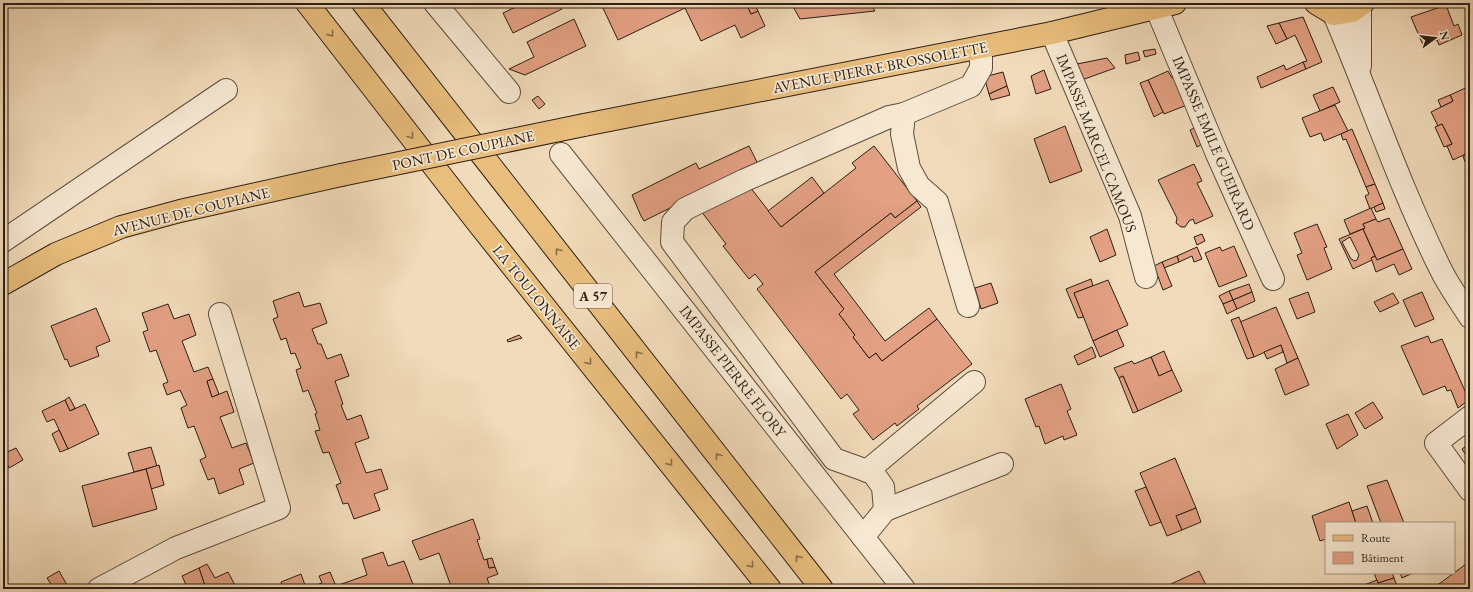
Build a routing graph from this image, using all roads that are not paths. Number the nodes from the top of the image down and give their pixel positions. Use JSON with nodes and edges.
{"nodes":[{"id":1,"x":306,"y":3,"type":"edge"},
{"id":2,"x":363,"y":3,"type":"edge"},
{"id":3,"x":435,"y":3,"type":"edge"},
{"id":4,"x":1165,"y":5,"type":"edge"},
{"id":5,"x":1361,"y":5,"type":"edge"},
{"id":6,"x":1325,"y":9,"type":"edge"},
{"id":7,"x":1052,"y":33,"type":"junction"},
{"id":8,"x":982,"y":47,"type":"junction"},
{"id":9,"x":1360,"y":73,"type":"junction"},
{"id":10,"x":226,"y":90,"type":"dead end"},
{"id":11,"x":509,"y":92,"type":"dead end"},
{"id":12,"x":904,"y":114,"type":"junction"},
{"id":13,"x":584,"y":125,"type":"joint"},
{"id":14,"x":561,"y":154,"type":"dead end"},
{"id":15,"x":341,"y":175,"type":"joint"},
{"id":16,"x":3,"y":241,"type":"edge"},
{"id":17,"x":1146,"y":277,"type":"dead end"},
{"id":18,"x":1273,"y":279,"type":"dead end"},
{"id":19,"x":3,"y":284,"type":"edge"},
{"id":20,"x":968,"y":306,"type":"dead end"},
{"id":21,"x":220,"y":314,"type":"dead end"},
{"id":22,"x":1470,"y":317,"type":"edge"},
{"id":23,"x":974,"y":382,"type":"dead end"},
{"id":24,"x":1470,"y":417,"type":"edge"},
{"id":25,"x":1002,"y":464,"type":"dead end"},
{"id":26,"x":867,"y":471,"type":"junction"},
{"id":27,"x":1470,"y":490,"type":"edge"},
{"id":28,"x":885,"y":510,"type":"junction"},
{"id":29,"x":863,"y":537,"type":"junction"},
{"id":30,"x":99,"y":589,"type":"edge"},
{"id":31,"x":770,"y":589,"type":"edge"},
{"id":32,"x":822,"y":589,"type":"edge"},
{"id":33,"x":904,"y":589,"type":"edge"}],
"edges":[{"from":1,"to":31,"type":"main road","name":"LA TOULONNAISE","number":"A 57","one_way":true},
{"from":32,"to":2,"type":"main road","number":"A 57","one_way":true},
{"from":3,"to":11,"type":"street"},
{"from":4,"to":7,"type":"main road","name":"AVENUE PIERRE BROSSOLETTE"},
{"from":4,"to":18,"type":"street","name":"IMPASSE EMILE GUEIRARD"},
{"from":5,"to":6,"type":"main road"},
{"from":5,"to":9,"type":"street"},
{"from":6,"to":9,"type":"street"},
{"from":7,"to":8,"type":"main road","name":"AVENUE PIERRE BROSSOLETTE"},
{"from":7,"to":17,"type":"street","name":"IMPASSE MARCEL CAMOUS"},
{"from":8,"to":12,"type":"street"},
{"from":8,"to":13,"type":"main road","name":"AVENUE PIERRE BROSSOLETTE"},
{"from":9,"to":22,"type":"street"},
{"from":10,"to":16,"type":"street"},
{"from":12,"to":20,"type":"street"},
{"from":12,"to":26,"type":"street"},
{"from":13,"to":15,"type":"main road","name":"PONT DE COUPIANE","bridge":true},
{"from":14,"to":29,"type":"street","name":"IMPASSE PIERRE FLORY"},
{"from":15,"to":19,"type":"main road","name":"AVENUE DE COUPIANE"},
{"from":21,"to":30,"type":"street"},
{"from":23,"to":26,"type":"street"},
{"from":24,"to":27,"type":"street"},
{"from":25,"to":28,"type":"street"},
{"from":26,"to":28,"type":"street"},
{"from":28,"to":29,"type":"street"},
{"from":29,"to":33,"type":"street","name":"IMPASSE PIERRE FLORY"}]}
